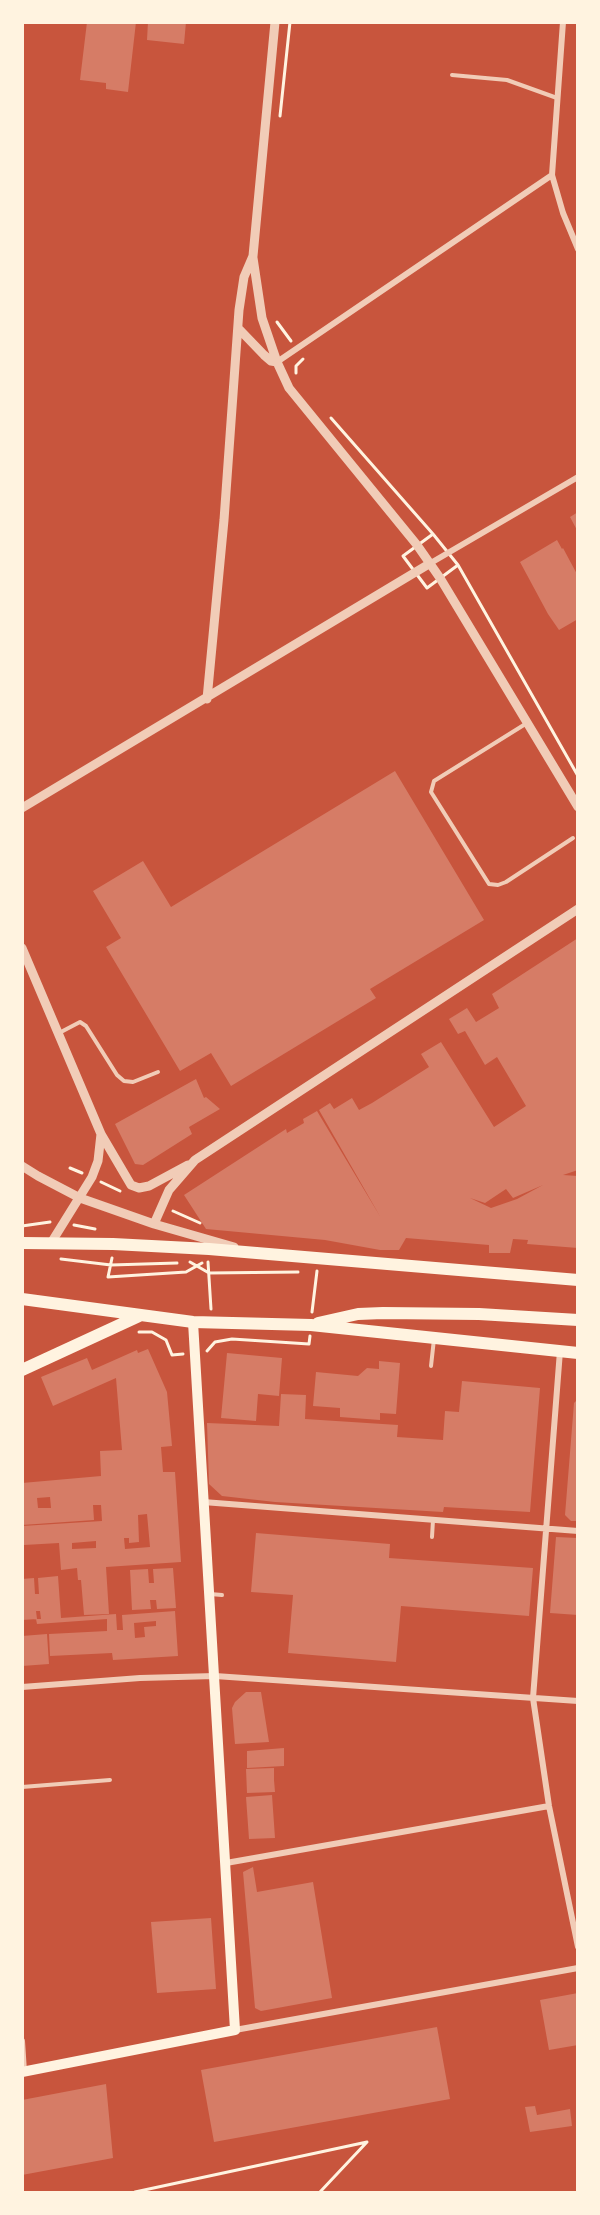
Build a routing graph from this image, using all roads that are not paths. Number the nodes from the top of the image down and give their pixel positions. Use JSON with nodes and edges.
{"nodes":[{"id":1,"x":275,"y":22,"type":"edge"},
{"id":2,"x":563,"y":22,"type":"edge"},
{"id":3,"x":452,"y":75,"type":"dead end"},
{"id":4,"x":557,"y":98,"type":"junction"},
{"id":5,"x":552,"y":175,"type":"junction"},
{"id":6,"x":578,"y":249,"type":"edge"},
{"id":7,"x":253,"y":256,"type":"junction"},
{"id":8,"x":238,"y":328,"type":"junction"},
{"id":9,"x":277,"y":362,"type":"junction"},
{"id":10,"x":578,"y":477,"type":"edge"},
{"id":11,"x":429,"y":564,"type":"junction"},
{"id":12,"x":207,"y":699,"type":"junction"},
{"id":13,"x":528,"y":723,"type":"junction"},
{"id":14,"x":578,"y":807,"type":"edge"},
{"id":15,"x":22,"y":808,"type":"edge"},
{"id":16,"x":573,"y":838,"type":"dead end"},
{"id":17,"x":578,"y":909,"type":"edge"},
{"id":18,"x":22,"y":948,"type":"edge"},
{"id":19,"x":58,"y":1033,"type":"junction"},
{"id":20,"x":158,"y":1072,"type":"dead end"},
{"id":21,"x":101,"y":1134,"type":"junction"},
{"id":22,"x":195,"y":1160,"type":"junction"},
{"id":23,"x":22,"y":1166,"type":"edge"},
{"id":24,"x":80,"y":1198,"type":"junction"},
{"id":25,"x":154,"y":1224,"type":"junction"},
{"id":26,"x":22,"y":1243,"type":"edge"},
{"id":27,"x":51,"y":1243,"type":"junction"},
{"id":28,"x":259,"y":1253,"type":"junction"},
{"id":29,"x":578,"y":1280,"type":"edge"},
{"id":30,"x":22,"y":1299,"type":"edge"},
{"id":31,"x":140,"y":1315,"type":"junction"},
{"id":32,"x":578,"y":1320,"type":"edge"},
{"id":33,"x":192,"y":1322,"type":"junction"},
{"id":34,"x":310,"y":1325,"type":"junction"},
{"id":35,"x":434,"y":1339,"type":"junction"},
{"id":36,"x":560,"y":1351,"type":"junction"},
{"id":37,"x":578,"y":1353,"type":"edge"},
{"id":38,"x":431,"y":1366,"type":"dead end"},
{"id":39,"x":22,"y":1370,"type":"edge"},
{"id":40,"x":203,"y":1502,"type":"junction"},
{"id":41,"x":434,"y":1520,"type":"junction"},
{"id":42,"x":546,"y":1529,"type":"junction"},
{"id":43,"x":578,"y":1532,"type":"edge"},
{"id":44,"x":432,"y":1537,"type":"dead end"},
{"id":45,"x":209,"y":1594,"type":"junction"},
{"id":46,"x":222,"y":1595,"type":"dead end"},
{"id":47,"x":215,"y":1676,"type":"junction"},
{"id":48,"x":22,"y":1688,"type":"edge"},
{"id":49,"x":533,"y":1698,"type":"junction"},
{"id":50,"x":578,"y":1701,"type":"edge"},
{"id":51,"x":110,"y":1780,"type":"dead end"},
{"id":52,"x":22,"y":1787,"type":"edge"},
{"id":53,"x":549,"y":1806,"type":"junction"},
{"id":54,"x":226,"y":1863,"type":"junction"},
{"id":55,"x":578,"y":1947,"type":"edge"},
{"id":56,"x":578,"y":1968,"type":"edge"},
{"id":57,"x":235,"y":2030,"type":"junction"},
{"id":58,"x":22,"y":2042,"type":"edge"},
{"id":59,"x":23,"y":2072,"type":"edge"}],
"edges":[{"from":1,"to":7,"type":"street"},
{"from":2,"to":4,"type":"street"},
{"from":3,"to":4,"type":"lane"},
{"from":4,"to":5,"type":"street"},
{"from":5,"to":6,"type":"street"},
{"from":5,"to":9,"type":"street"},
{"from":7,"to":8,"type":"street"},
{"from":7,"to":9,"type":"street"},
{"from":8,"to":9,"type":"street"},
{"from":8,"to":12,"type":"street"},
{"from":9,"to":11,"type":"street"},
{"from":10,"to":11,"type":"street"},
{"from":11,"to":12,"type":"street"},
{"from":11,"to":13,"type":"street"},
{"from":12,"to":15,"type":"street"},
{"from":13,"to":14,"type":"street"},
{"from":13,"to":16,"type":"lane"},
{"from":17,"to":22,"type":"street"},
{"from":18,"to":19,"type":"street"},
{"from":19,"to":20,"type":"lane"},
{"from":19,"to":21,"type":"street"},
{"from":21,"to":22,"type":"street"},
{"from":21,"to":24,"type":"street"},
{"from":22,"to":25,"type":"street"},
{"from":23,"to":24,"type":"street"},
{"from":24,"to":25,"type":"street"},
{"from":24,"to":27,"type":"street"},
{"from":25,"to":28,"type":"street"},
{"from":26,"to":27,"type":"main road"},
{"from":27,"to":28,"type":"main road"},
{"from":28,"to":29,"type":"main road"},
{"from":30,"to":31,"type":"main road"},
{"from":31,"to":33,"type":"main road"},
{"from":31,"to":39,"type":"main road"},
{"from":32,"to":34,"type":"main road"},
{"from":33,"to":34,"type":"main road"},
{"from":33,"to":40,"type":"main road"},
{"from":34,"to":35,"type":"main road"},
{"from":35,"to":36,"type":"main road"},
{"from":35,"to":38,"type":"lane"},
{"from":36,"to":37,"type":"main road"},
{"from":36,"to":42,"type":"street"},
{"from":40,"to":41,"type":"street"},
{"from":40,"to":45,"type":"main road"},
{"from":41,"to":42,"type":"street"},
{"from":41,"to":44,"type":"lane"},
{"from":42,"to":43,"type":"street"},
{"from":42,"to":49,"type":"street"},
{"from":45,"to":46,"type":"lane"},
{"from":45,"to":47,"type":"main road"},
{"from":47,"to":48,"type":"street"},
{"from":47,"to":49,"type":"street"},
{"from":47,"to":54,"type":"main road"},
{"from":49,"to":50,"type":"street"},
{"from":49,"to":53,"type":"street"},
{"from":51,"to":52,"type":"lane"},
{"from":53,"to":54,"type":"street"},
{"from":53,"to":55,"type":"street"},
{"from":54,"to":57,"type":"main road"},
{"from":56,"to":57,"type":"street"},
{"from":57,"to":59,"type":"main road"},
{"from":58,"to":59,"type":"street"}]}
